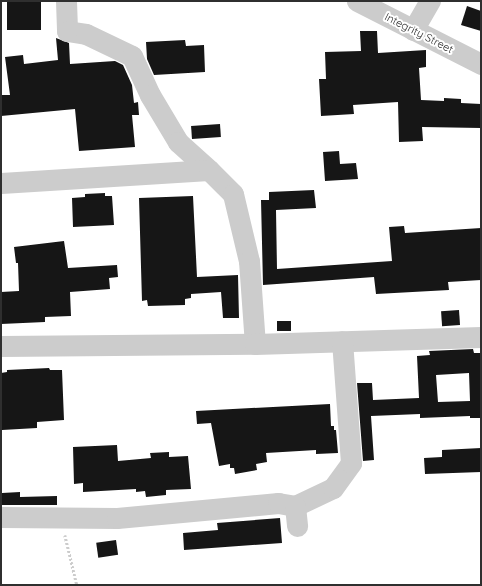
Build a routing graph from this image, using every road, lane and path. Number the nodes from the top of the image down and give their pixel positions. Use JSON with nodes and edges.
{"nodes":[{"id":1,"x":66,"y":1,"type":"edge"},
{"id":2,"x":357,"y":1,"type":"edge"},
{"id":3,"x":430,"y":1,"type":"edge"},
{"id":4,"x":413,"y":30,"type":"junction"},
{"id":5,"x":481,"y":64,"type":"edge"},
{"id":6,"x":209,"y":170,"type":"junction"},
{"id":7,"x":1,"y":183,"type":"edge"},
{"id":8,"x":481,"y":337,"type":"edge"},
{"id":9,"x":342,"y":341,"type":"junction"},
{"id":10,"x":255,"y":344,"type":"junction"},
{"id":11,"x":1,"y":346,"type":"edge"},
{"id":12,"x":1,"y":517,"type":"edge"},
{"id":13,"x":61,"y":517,"type":"junction"},
{"id":14,"x":77,"y":585,"type":"edge"}],
"edges":[{"from":1,"to":6,"type":"street"},
{"from":2,"to":4,"type":"street","name":"Integrity Street"},
{"from":3,"to":4,"type":"street"},
{"from":4,"to":5,"type":"street","name":"Integrity Street"},
{"from":6,"to":7,"type":"street"},
{"from":6,"to":10,"type":"street"},
{"from":8,"to":9,"type":"street"},
{"from":9,"to":10,"type":"street"},
{"from":9,"to":13,"type":"street"},
{"from":10,"to":11,"type":"street"},
{"from":12,"to":13,"type":"street"},
{"from":13,"to":14,"type":"path"}]}
